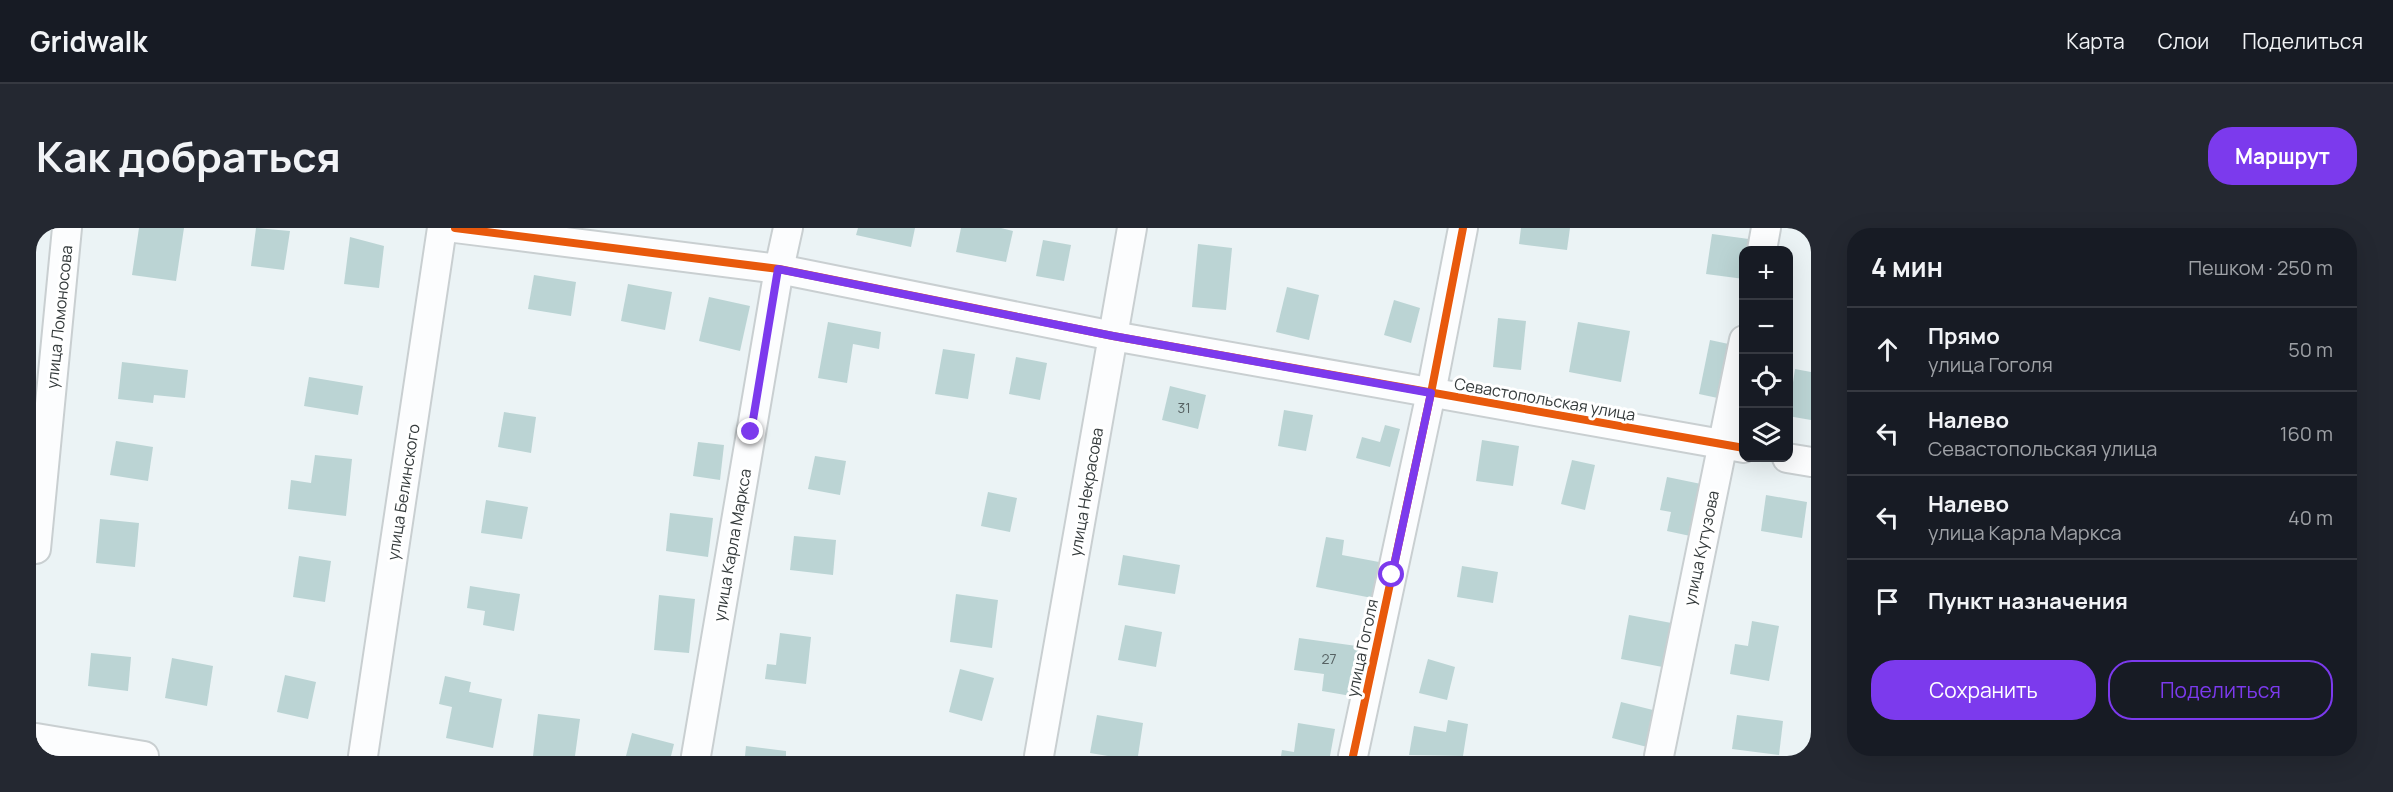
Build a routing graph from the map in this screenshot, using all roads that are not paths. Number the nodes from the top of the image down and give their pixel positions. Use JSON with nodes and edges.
{"nodes":[{"id":1,"x":67,"y":228,"type":"edge"},
{"id":2,"x":442,"y":228,"type":"edge"},
{"id":3,"x":455,"y":228,"type":"edge"},
{"id":4,"x":788,"y":228,"type":"edge"},
{"id":5,"x":1132,"y":228,"type":"edge"},
{"id":6,"x":1463,"y":228,"type":"edge"},
{"id":7,"x":1766,"y":228,"type":"edge"},
{"id":8,"x":1763,"y":246,"type":"edge"},
{"id":9,"x":778,"y":269,"type":"junction"},
{"id":10,"x":1113,"y":336,"type":"junction"},
{"id":11,"x":1742,"y":354,"type":"edge"},
{"id":12,"x":1431,"y":393,"type":"junction"},
{"id":13,"x":1733,"y":446,"type":"edge"},
{"id":14,"x":1793,"y":459,"type":"edge"},
{"id":15,"x":1811,"y":462,"type":"edge"},
{"id":16,"x":36,"y":549,"type":"edge"},
{"id":17,"x":36,"y":738,"type":"edge"},
{"id":18,"x":144,"y":756,"type":"edge"},
{"id":19,"x":363,"y":756,"type":"edge"},
{"id":20,"x":696,"y":756,"type":"edge"},
{"id":21,"x":1039,"y":756,"type":"edge"},
{"id":22,"x":1353,"y":756,"type":"edge"},
{"id":23,"x":1659,"y":756,"type":"edge"}],
"edges":[{"from":1,"to":16,"type":"street","name":"улица Ломоносова"},
{"from":2,"to":19,"type":"street","name":"улица Белинского"},
{"from":3,"to":9,"type":"street","name":"Севастопольская улица"},
{"from":4,"to":9,"type":"street","name":"улица Карла Маркса"},
{"from":5,"to":10,"type":"street","name":"улица Некрасова"},
{"from":6,"to":12,"type":"street","name":"улица Гоголя"},
{"from":7,"to":8,"type":"street"},
{"from":9,"to":10,"type":"street","name":"Севастопольская улица"},
{"from":9,"to":20,"type":"street","name":"улица Карла Маркса"},
{"from":10,"to":12,"type":"street","name":"Севастопольская улица"},
{"from":10,"to":21,"type":"street","name":"улица Некрасова"},
{"from":11,"to":13,"type":"street","name":"улица Кутузова"},
{"from":12,"to":13,"type":"street","name":"Севастопольская улица"},
{"from":12,"to":22,"type":"street","name":"улица Гоголя"},
{"from":13,"to":23,"type":"street","name":"улица Кутузова"},
{"from":14,"to":15,"type":"street"},
{"from":17,"to":18,"type":"street"}]}
